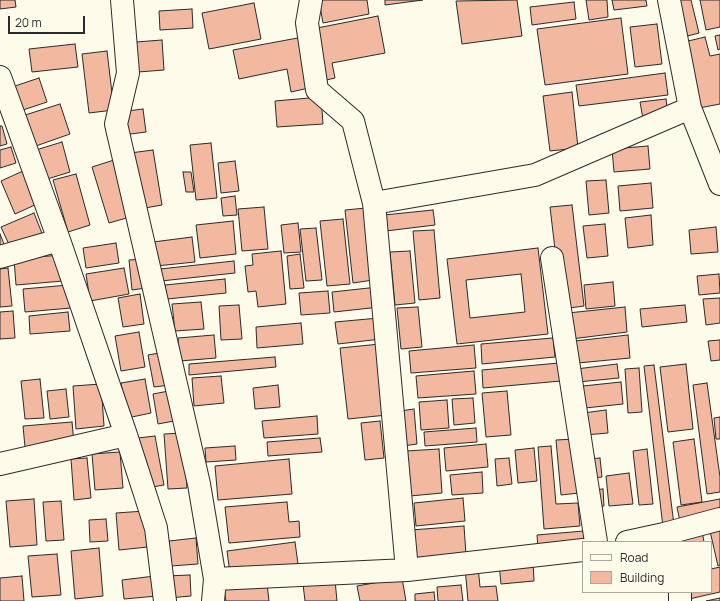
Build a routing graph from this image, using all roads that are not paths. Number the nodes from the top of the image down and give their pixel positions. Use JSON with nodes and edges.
{"nodes":[{"id":1,"x":122,"y":0,"type":"edge"},
{"id":2,"x":311,"y":0,"type":"edge"},
{"id":3,"x":669,"y":0,"type":"edge"},
{"id":4,"x":0,"y":77,"type":"edge"},
{"id":5,"x":690,"y":108,"type":"junction"},
{"id":6,"x":720,"y":184,"type":"edge"},
{"id":7,"x":374,"y":203,"type":"junction"},
{"id":8,"x":59,"y":240,"type":"junction"},
{"id":9,"x":0,"y":257,"type":"edge"},
{"id":10,"x":552,"y":258,"type":"dead end"},
{"id":11,"x":126,"y":435,"type":"junction"},
{"id":12,"x":0,"y":464,"type":"edge"},
{"id":13,"x":720,"y":519,"type":"edge"},
{"id":14,"x":665,"y":538,"type":"edge"},
{"id":15,"x":596,"y":541,"type":"edge"},
{"id":16,"x":636,"y":541,"type":"edge"},
{"id":17,"x":582,"y":550,"type":"edge"},
{"id":18,"x":407,"y":570,"type":"junction"},
{"id":19,"x":216,"y":579,"type":"junction"},
{"id":20,"x":165,"y":601,"type":"edge"},
{"id":21,"x":213,"y":601,"type":"edge"}],
"edges":[{"from":1,"to":19,"type":"street"},
{"from":2,"to":7,"type":"street"},
{"from":3,"to":5,"type":"street"},
{"from":4,"to":8,"type":"street"},
{"from":5,"to":6,"type":"street"},
{"from":5,"to":7,"type":"street"},
{"from":7,"to":18,"type":"street"},
{"from":8,"to":9,"type":"street"},
{"from":8,"to":11,"type":"street"},
{"from":10,"to":15,"type":"street"},
{"from":11,"to":12,"type":"street"},
{"from":11,"to":20,"type":"street"},
{"from":13,"to":14,"type":"street"},
{"from":14,"to":16,"type":"street"},
{"from":17,"to":18,"type":"street"},
{"from":18,"to":19,"type":"street"},
{"from":19,"to":21,"type":"street"}]}
